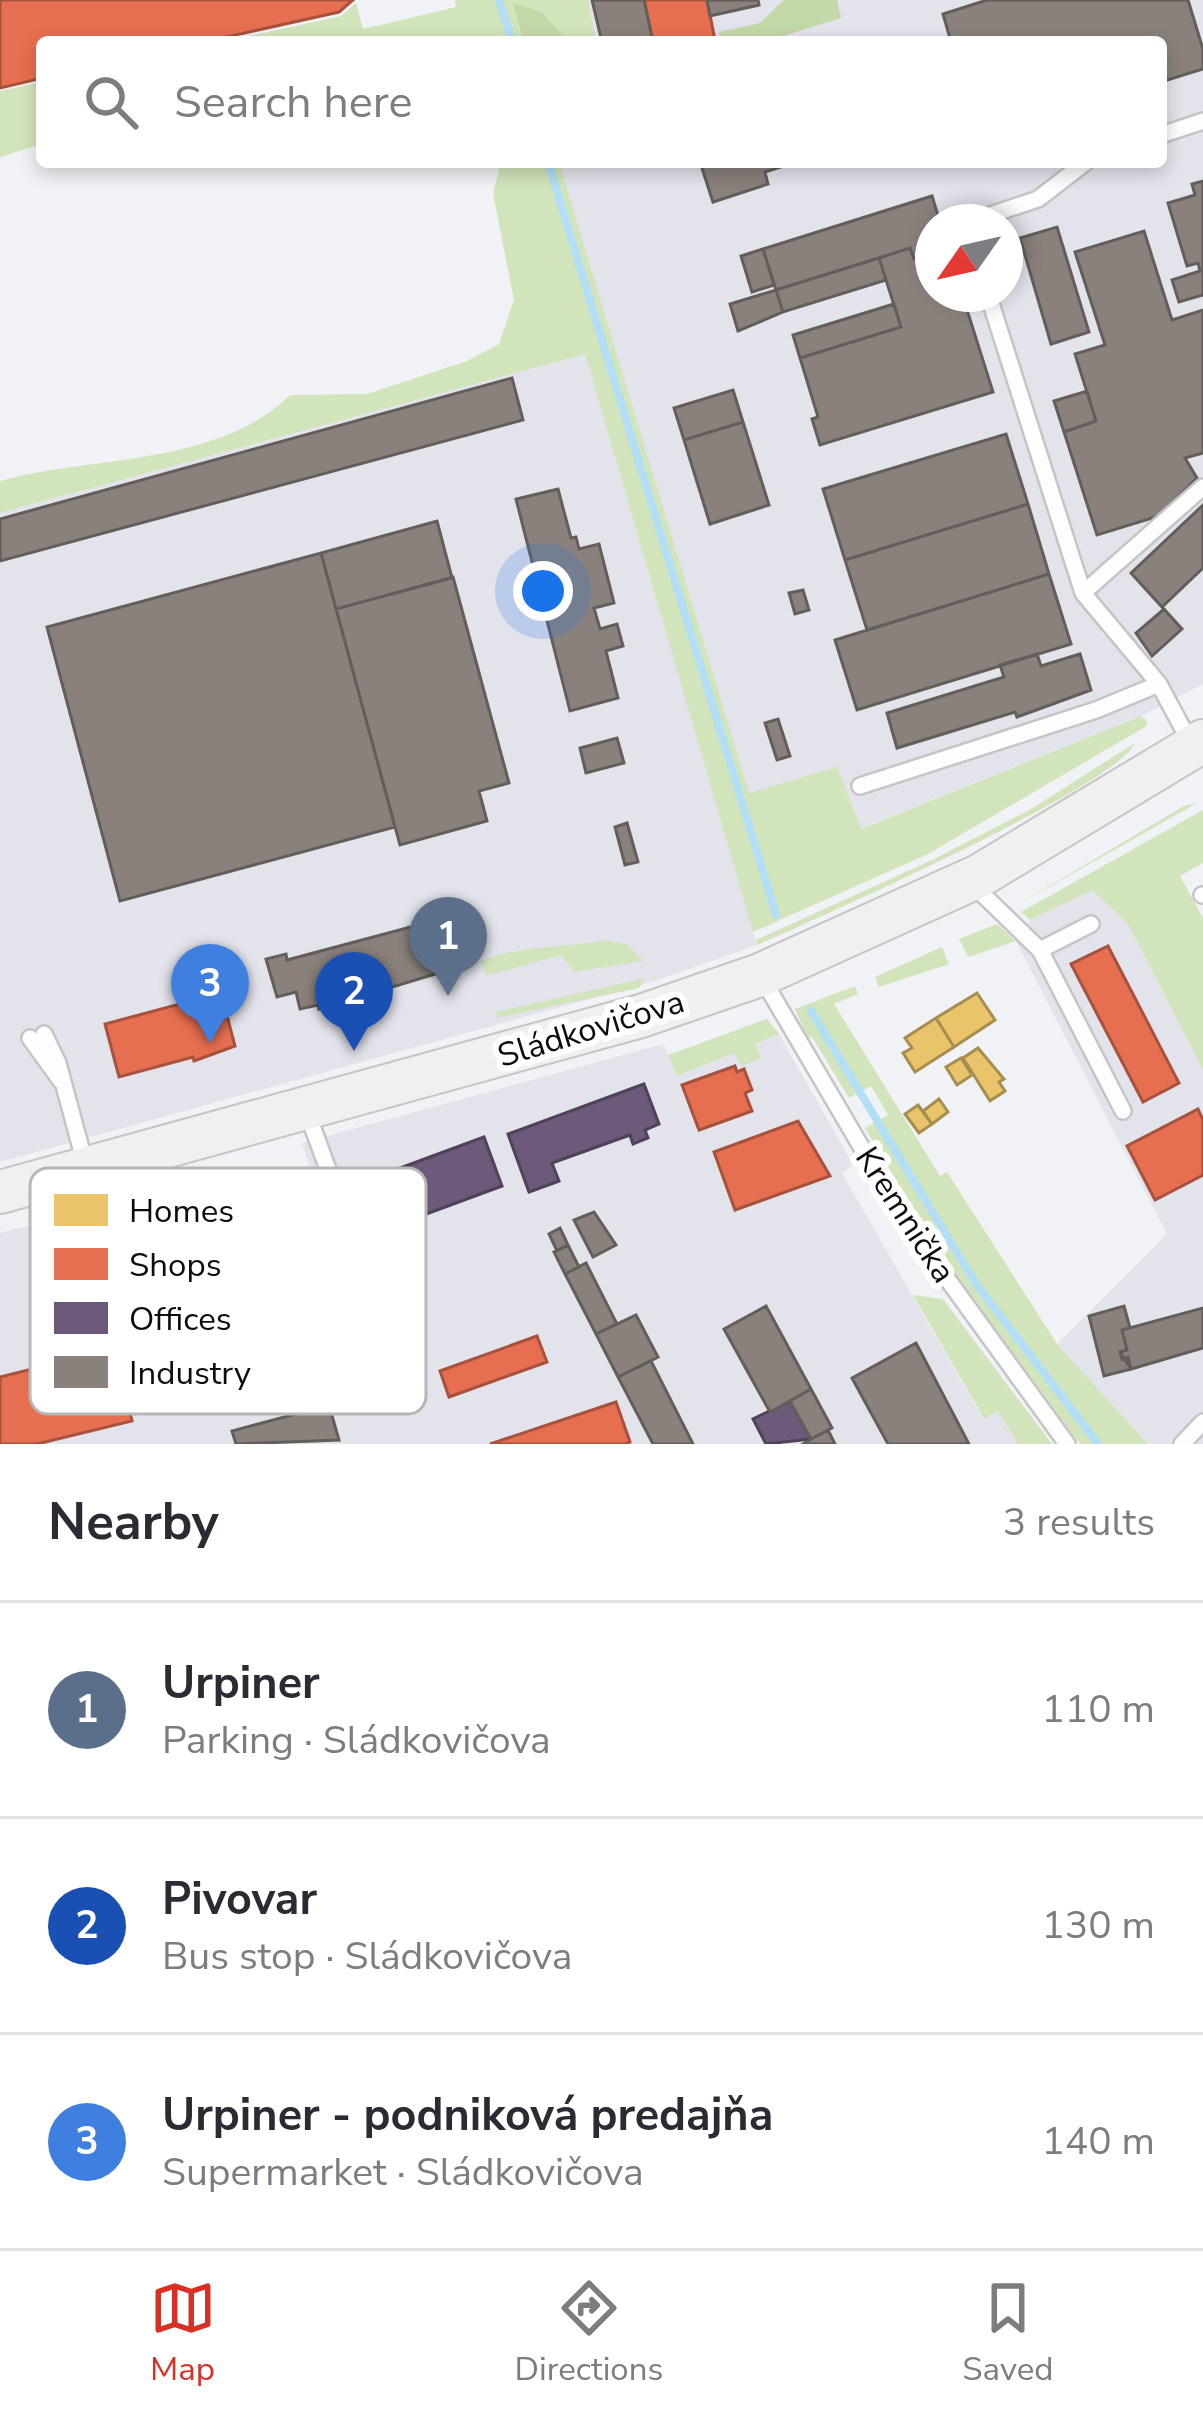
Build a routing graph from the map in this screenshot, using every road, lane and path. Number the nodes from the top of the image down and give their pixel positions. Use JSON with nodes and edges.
{"nodes":[{"id":1,"x":1203,"y":121,"type":"edge"},
{"id":2,"x":1167,"y":134,"type":"edge"},
{"id":3,"x":1078,"y":168,"type":"edge"},
{"id":4,"x":1023,"y":204,"type":"edge"},
{"id":5,"x":994,"y":312,"type":"edge"},
{"id":6,"x":1203,"y":487,"type":"edge"},
{"id":7,"x":1083,"y":593,"type":"junction"},
{"id":8,"x":1156,"y":681,"type":"junction"},
{"id":9,"x":1198,"y":744,"type":"edge"},
{"id":10,"x":860,"y":786,"type":"dead end"},
{"id":11,"x":969,"y":881,"type":"junction"},
{"id":12,"x":1091,"y":923,"type":"dead end"},
{"id":13,"x":1040,"y":950,"type":"junction"},
{"id":14,"x":760,"y":975,"type":"junction"},
{"id":15,"x":37,"y":1036,"type":"dead end"},
{"id":16,"x":306,"y":1110,"type":"junction"},
{"id":17,"x":1123,"y":1111,"type":"dead end"},
{"id":18,"x":86,"y":1168,"type":"edge"},
{"id":19,"x":94,"y":1168,"type":"edge"},
{"id":20,"x":328,"y":1168,"type":"edge"},
{"id":21,"x":30,"y":1184,"type":"edge"},
{"id":22,"x":0,"y":1192,"type":"edge"},
{"id":23,"x":1201,"y":1430,"type":"edge"},
{"id":24,"x":1067,"y":1444,"type":"edge"},
{"id":25,"x":1182,"y":1444,"type":"edge"}],
"edges":[{"from":1,"to":2,"type":"lane"},
{"from":3,"to":4,"type":"lane"},
{"from":5,"to":7,"type":"lane"},
{"from":6,"to":7,"type":"lane"},
{"from":7,"to":8,"type":"lane"},
{"from":8,"to":9,"type":"lane"},
{"from":8,"to":10,"type":"lane"},
{"from":9,"to":11,"type":"main road"},
{"from":11,"to":13,"type":"lane"},
{"from":11,"to":14,"type":"main road","name":"Sládkovičova"},
{"from":12,"to":13,"type":"lane"},
{"from":13,"to":17,"type":"lane"},
{"from":14,"to":16,"type":"main road","name":"Sládkovičova"},
{"from":14,"to":24,"type":"lane","name":"Kremnička"},
{"from":15,"to":18,"type":"lane"},
{"from":16,"to":19,"type":"main road","name":"Sládkovičova"},
{"from":16,"to":20,"type":"lane"},
{"from":21,"to":22,"type":"main road","name":"Sládkovičova"},
{"from":23,"to":25,"type":"lane"}]}
